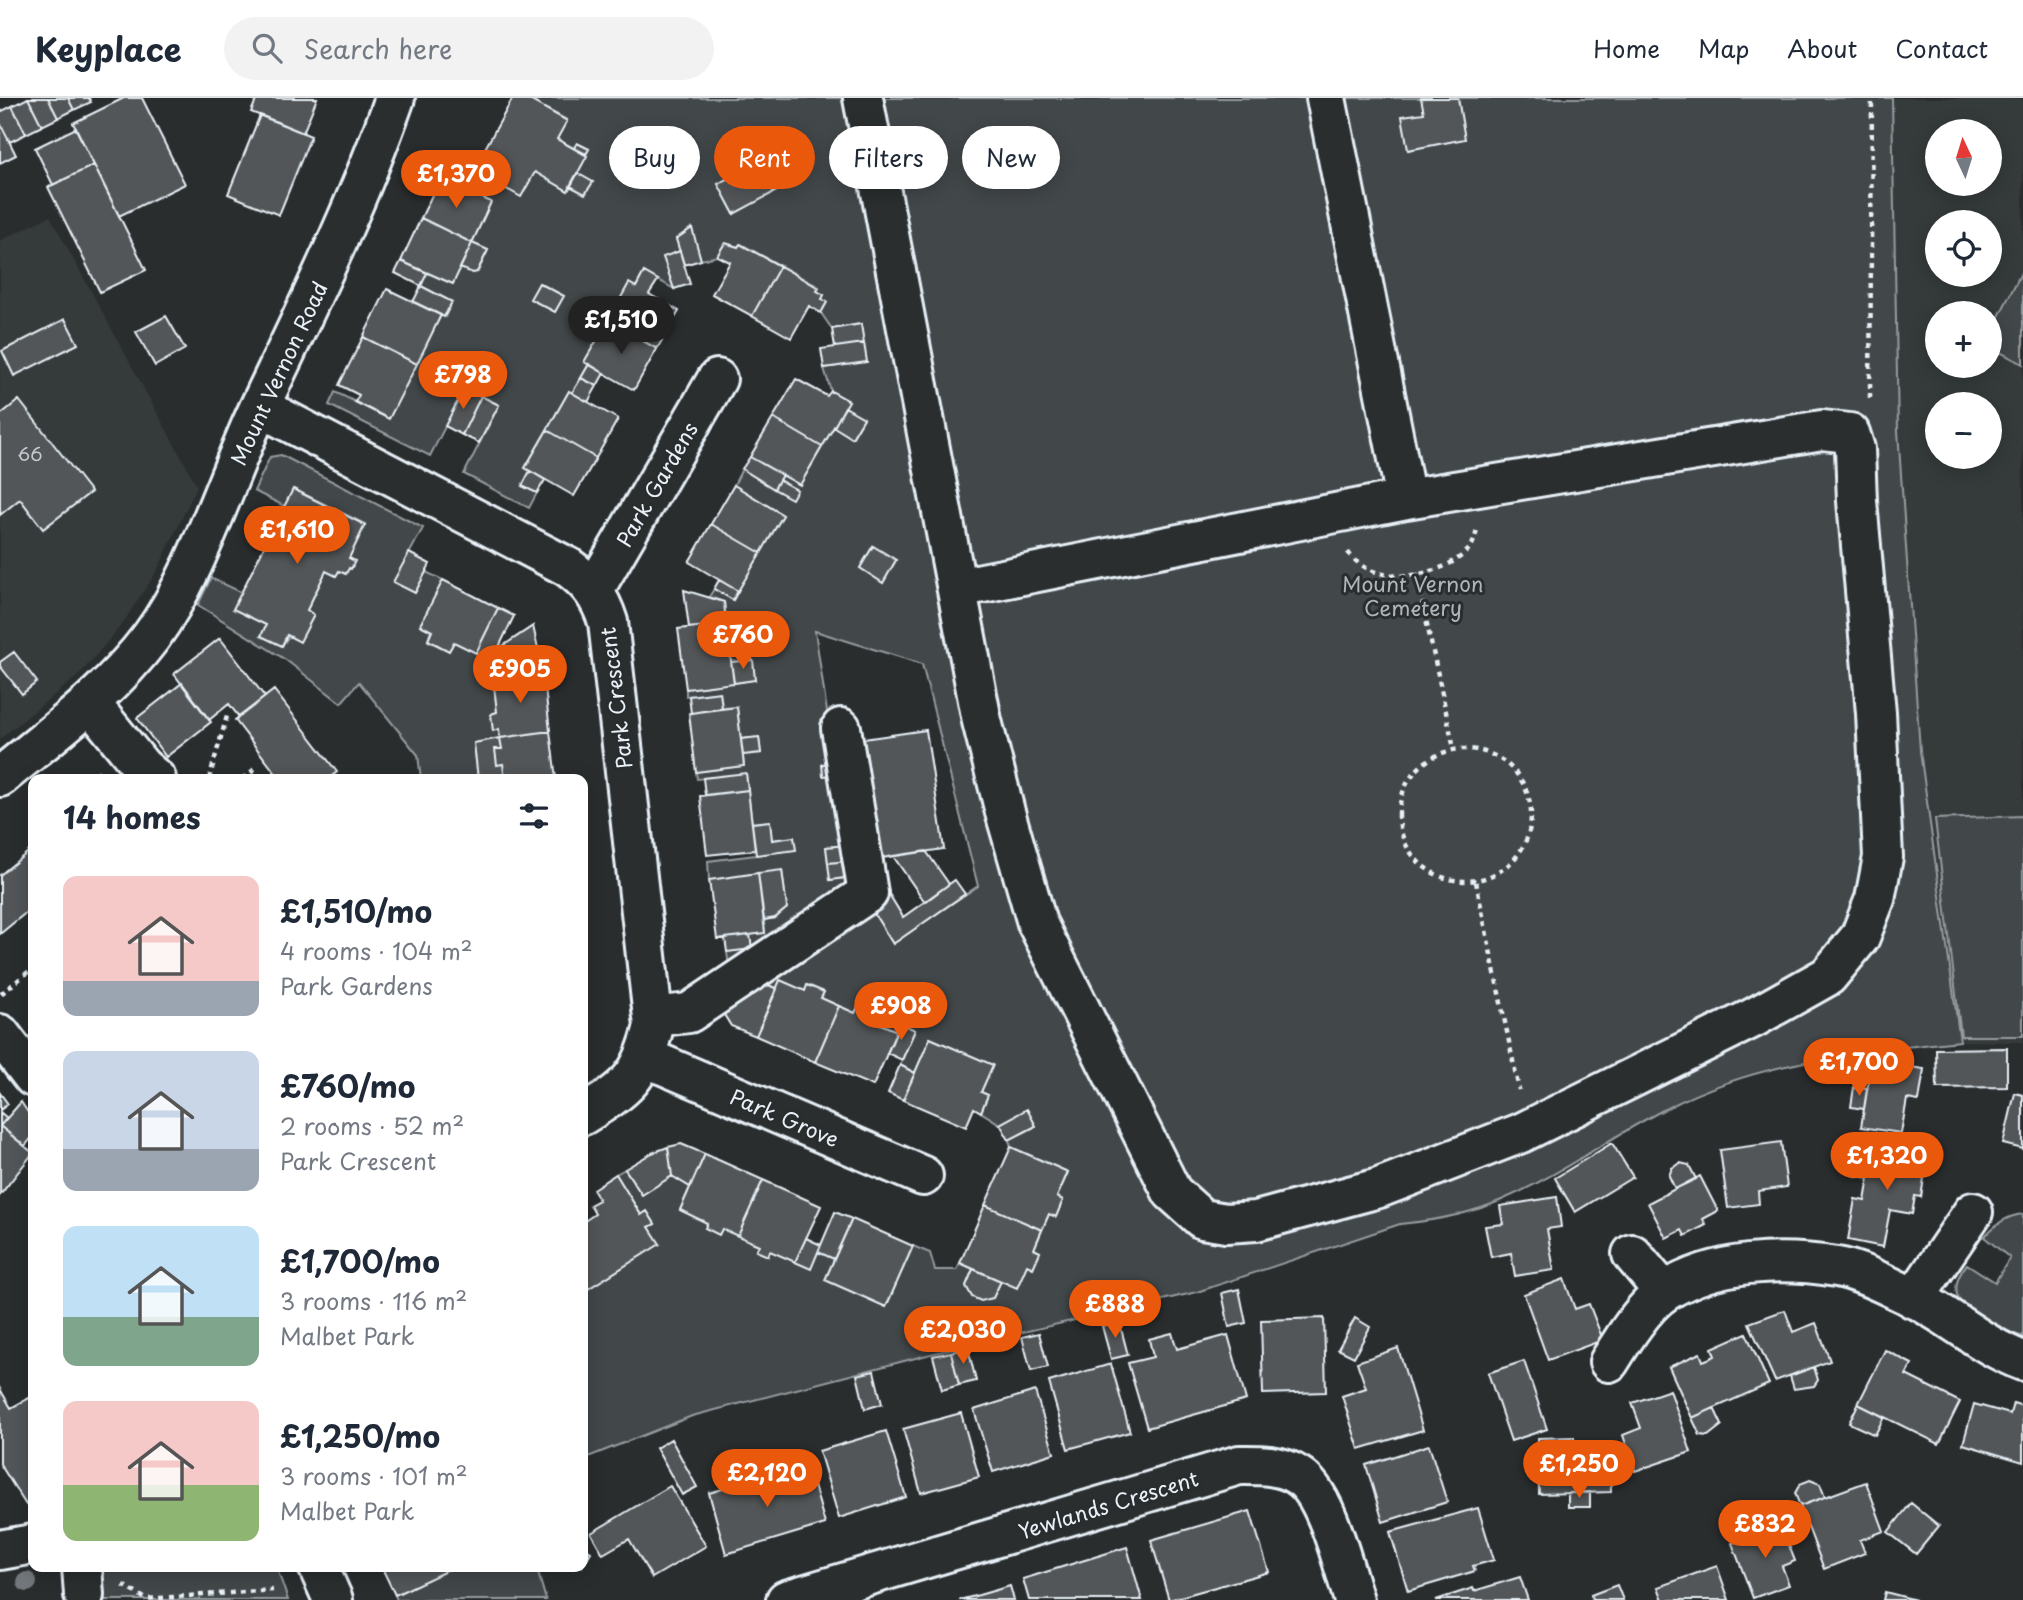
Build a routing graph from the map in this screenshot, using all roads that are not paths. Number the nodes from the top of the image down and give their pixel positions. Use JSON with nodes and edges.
{"nodes":[{"id":1,"x":395,"y":98,"type":"edge"},
{"id":2,"x":863,"y":98,"type":"edge"},
{"id":3,"x":1326,"y":98,"type":"edge"},
{"id":4,"x":717,"y":379,"type":"dead end"},
{"id":5,"x":260,"y":407,"type":"junction"},
{"id":6,"x":1406,"y":499,"type":"junction"},
{"id":7,"x":957,"y":588,"type":"junction"},
{"id":8,"x":594,"y":590,"type":"junction"},
{"id":9,"x":90,"y":703,"type":"junction"},
{"id":10,"x":841,"y":728,"type":"dead end"},
{"id":11,"x":150,"y":774,"type":"edge"},
{"id":12,"x":0,"y":777,"type":"edge"},
{"id":13,"x":653,"y":1017,"type":"junction"},
{"id":14,"x":0,"y":1034,"type":"edge"},
{"id":15,"x":647,"y":1058,"type":"junction"},
{"id":16,"x":28,"y":1070,"type":"edge"},
{"id":17,"x":588,"y":1112,"type":"edge"},
{"id":18,"x":923,"y":1176,"type":"dead end"},
{"id":19,"x":1973,"y":1212,"type":"dead end"},
{"id":20,"x":1632,"y":1255,"type":"dead end"},
{"id":21,"x":1664,"y":1292,"type":"junction"},
{"id":22,"x":1914,"y":1298,"type":"junction"},
{"id":23,"x":2023,"y":1361,"type":"edge"},
{"id":24,"x":1609,"y":1362,"type":"dead end"},
{"id":25,"x":28,"y":1545,"type":"edge"},
{"id":26,"x":0,"y":1550,"type":"edge"},
{"id":27,"x":321,"y":1572,"type":"edge"},
{"id":28,"x":333,"y":1600,"type":"edge"},
{"id":29,"x":786,"y":1600,"type":"edge"},
{"id":30,"x":1354,"y":1600,"type":"edge"}],
"edges":[{"from":1,"to":5,"type":"street","name":"Mount Vernon Road"},
{"from":2,"to":7,"type":"street"},
{"from":3,"to":6,"type":"street"},
{"from":4,"to":8,"type":"street","name":"Park Gardens"},
{"from":5,"to":8,"type":"street","name":"Park Crescent"},
{"from":5,"to":9,"type":"street","name":"Mount Vernon Road"},
{"from":6,"to":7,"type":"street"},
{"from":6,"to":7,"type":"street"},
{"from":8,"to":13,"type":"street","name":"Park Crescent"},
{"from":9,"to":11,"type":"street"},
{"from":9,"to":12,"type":"street","name":"Mount Vernon Road"},
{"from":10,"to":13,"type":"street"},
{"from":13,"to":15,"type":"street","name":"Park Crescent"},
{"from":14,"to":16,"type":"street"},
{"from":15,"to":17,"type":"street","name":"Park Crescent"},
{"from":15,"to":18,"type":"street","name":"Park Grove"},
{"from":19,"to":22,"type":"street"},
{"from":20,"to":21,"type":"street"},
{"from":21,"to":22,"type":"street"},
{"from":21,"to":24,"type":"street"},
{"from":22,"to":23,"type":"street"},
{"from":25,"to":26,"type":"street"},
{"from":27,"to":28,"type":"street"},
{"from":29,"to":30,"type":"street","name":"Yewlands Crescent"}]}
